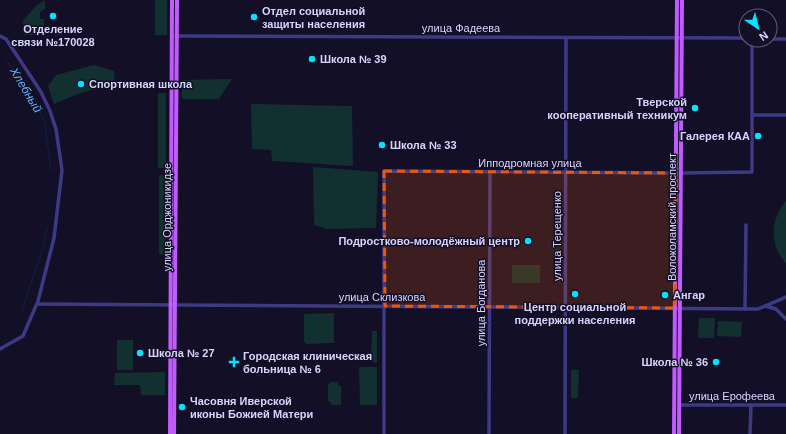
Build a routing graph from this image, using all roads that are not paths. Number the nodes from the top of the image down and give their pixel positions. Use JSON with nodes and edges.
{"nodes":[{"id":1,"x":172,"y":0,"type":"edge"},
{"id":2,"x":177,"y":0,"type":"edge"},
{"id":3,"x":677,"y":0,"type":"edge"},
{"id":4,"x":682,"y":0,"type":"edge"},
{"id":5,"x":0,"y":36,"type":"edge"},
{"id":6,"x":176,"y":36,"type":"junction"},
{"id":7,"x":566,"y":38,"type":"junction"},
{"id":8,"x":677,"y":38,"type":"junction"},
{"id":9,"x":682,"y":38,"type":"junction"},
{"id":10,"x":738,"y":38,"type":"edge"},
{"id":11,"x":752,"y":48,"type":"edge"},
{"id":12,"x":171,"y":96,"type":"junction"},
{"id":13,"x":176,"y":100,"type":"junction"},
{"id":14,"x":752,"y":115,"type":"junction"},
{"id":15,"x":786,"y":115,"type":"edge"},
{"id":16,"x":490,"y":172,"type":"junction"},
{"id":17,"x":566,"y":172,"type":"junction"},
{"id":18,"x":676,"y":173,"type":"junction"},
{"id":19,"x":681,"y":173,"type":"junction"},
{"id":20,"x":746,"y":224,"type":"dead end"},
{"id":21,"x":786,"y":297,"type":"edge"},
{"id":22,"x":37,"y":304,"type":"junction"},
{"id":23,"x":173,"y":305,"type":"junction"},
{"id":24,"x":385,"y":306,"type":"junction"},
{"id":25,"x":765,"y":306,"type":"junction"},
{"id":26,"x":490,"y":307,"type":"junction"},
{"id":27,"x":566,"y":307,"type":"junction"},
{"id":28,"x":677,"y":308,"type":"junction"},
{"id":29,"x":745,"y":309,"type":"junction"},
{"id":30,"x":786,"y":319,"type":"edge"},
{"id":31,"x":0,"y":349,"type":"edge"},
{"id":32,"x":751,"y":405,"type":"junction"},
{"id":33,"x":786,"y":405,"type":"edge"},
{"id":34,"x":679,"y":406,"type":"junction"},
{"id":35,"x":170,"y":434,"type":"edge"},
{"id":36,"x":174,"y":434,"type":"edge"},
{"id":37,"x":384,"y":434,"type":"edge"},
{"id":38,"x":489,"y":434,"type":"edge"},
{"id":39,"x":565,"y":434,"type":"edge"},
{"id":40,"x":674,"y":434,"type":"edge"},
{"id":41,"x":679,"y":434,"type":"edge"},
{"id":42,"x":750,"y":434,"type":"edge"}],
"edges":[{"from":1,"to":12,"type":"main road","name":"улица Орджоникидзе"},
{"from":2,"to":6,"type":"main road","name":"улица Орджоникидзе"},
{"from":3,"to":8,"type":"main road","name":"Волоколамский проспект"},
{"from":4,"to":9,"type":"main road","name":"Волоколамский проспект"},
{"from":5,"to":22,"type":"street"},
{"from":6,"to":7,"type":"street","name":"улица Фадеева"},
{"from":6,"to":13,"type":"main road","name":"улица Орджоникидзе"},
{"from":7,"to":8,"type":"street","name":"улица Фадеева"},
{"from":7,"to":17,"type":"street","name":"улица Терещенко"},
{"from":8,"to":9,"type":"street","name":"улица Фадеева"},
{"from":8,"to":18,"type":"main road","name":"Волоколамский проспект"},
{"from":9,"to":10,"type":"street","name":"улица Фадеева"},
{"from":9,"to":19,"type":"main road","name":"Волоколамский проспект"},
{"from":11,"to":14,"type":"street"},
{"from":12,"to":13,"type":"main road"},
{"from":12,"to":23,"type":"main road","name":"улица Орджоникидзе"},
{"from":13,"to":23,"type":"main road","name":"улица Орджоникидзе"},
{"from":14,"to":15,"type":"street"},
{"from":14,"to":19,"type":"street"},
{"from":16,"to":17,"type":"street","name":"Ипподромная улица"},
{"from":16,"to":24,"type":"street","name":"Ипподромная улица"},
{"from":16,"to":26,"type":"street","name":"улица Богданова"},
{"from":17,"to":18,"type":"street","name":"Ипподромная улица"},
{"from":17,"to":27,"type":"street","name":"улица Терещенко"},
{"from":18,"to":28,"type":"main road","name":"Волоколамский проспект"},
{"from":19,"to":28,"type":"main road","name":"Волоколамский проспект"},
{"from":20,"to":29,"type":"street"},
{"from":21,"to":25,"type":"street","name":"улица Склизкова"},
{"from":22,"to":23,"type":"street","name":"улица Склизкова"},
{"from":22,"to":31,"type":"street"},
{"from":23,"to":24,"type":"street","name":"улица Склизкова"},
{"from":23,"to":35,"type":"main road","name":"улица Орджоникидзе"},
{"from":23,"to":36,"type":"main road","name":"улица Орджоникидзе"},
{"from":24,"to":26,"type":"street","name":"улица Склизкова"},
{"from":24,"to":37,"type":"street"},
{"from":25,"to":29,"type":"street","name":"улица Склизкова"},
{"from":25,"to":30,"type":"street"},
{"from":26,"to":27,"type":"street","name":"улица Склизкова"},
{"from":26,"to":38,"type":"street","name":"улица Богданова"},
{"from":27,"to":28,"type":"street","name":"улица Склизкова"},
{"from":27,"to":39,"type":"street","name":"улица Терещенко"},
{"from":28,"to":29,"type":"street","name":"улица Склизкова"},
{"from":28,"to":34,"type":"main road","name":"Волоколамский проспект"},
{"from":28,"to":40,"type":"main road","name":"Волоколамский проспект"},
{"from":32,"to":33,"type":"street","name":"улица Ерофеева"},
{"from":32,"to":34,"type":"street","name":"улица Ерофеева"},
{"from":32,"to":42,"type":"street"},
{"from":34,"to":41,"type":"main road","name":"Волоколамский проспект"}]}
